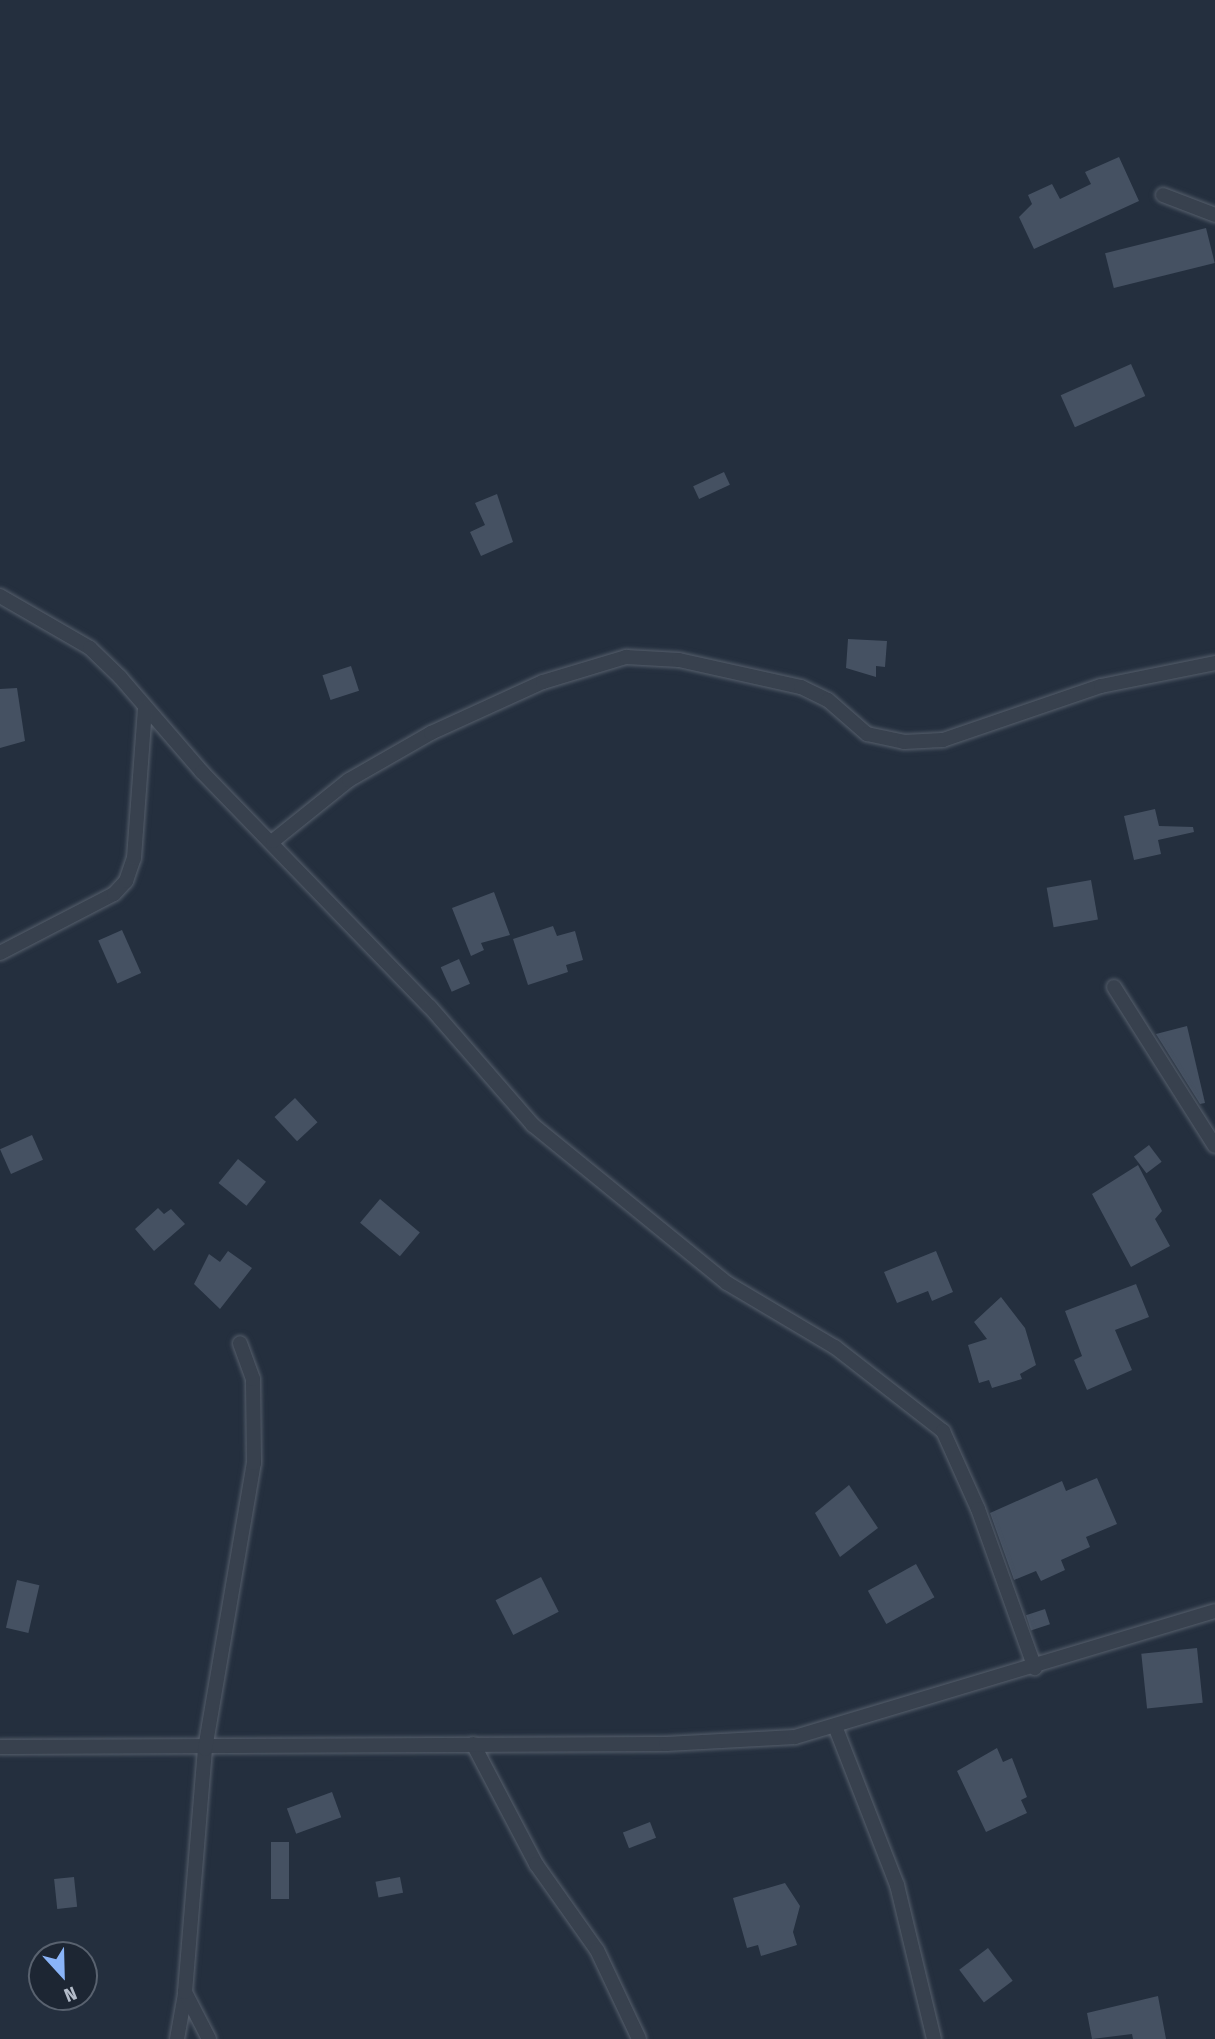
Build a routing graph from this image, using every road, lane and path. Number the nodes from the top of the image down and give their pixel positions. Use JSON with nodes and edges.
{"nodes":[{"id":1,"x":1163,"y":195,"type":"dead end"},
{"id":2,"x":1215,"y":215,"type":"edge"},
{"id":3,"x":0,"y":596,"type":"edge"},
{"id":4,"x":1215,"y":663,"type":"edge"},
{"id":5,"x":145,"y":707,"type":"junction"},
{"id":6,"x":273,"y":841,"type":"junction"},
{"id":7,"x":0,"y":953,"type":"edge"},
{"id":8,"x":1114,"y":986,"type":"dead end"},
{"id":9,"x":1215,"y":1146,"type":"edge"},
{"id":10,"x":240,"y":1343,"type":"dead end"},
{"id":11,"x":1215,"y":1611,"type":"edge"},
{"id":12,"x":1035,"y":1668,"type":"junction"},
{"id":13,"x":835,"y":1726,"type":"junction"},
{"id":14,"x":473,"y":1744,"type":"junction"},
{"id":15,"x":0,"y":1747,"type":"edge"},
{"id":16,"x":205,"y":1749,"type":"junction"},
{"id":17,"x":185,"y":1992,"type":"junction"},
{"id":18,"x":177,"y":2039,"type":"edge"},
{"id":19,"x":209,"y":2039,"type":"edge"},
{"id":20,"x":639,"y":2039,"type":"edge"},
{"id":21,"x":934,"y":2039,"type":"edge"}],
"edges":[{"from":1,"to":2,"type":"street"},
{"from":3,"to":5,"type":"street"},
{"from":4,"to":6,"type":"street"},
{"from":5,"to":6,"type":"street"},
{"from":5,"to":7,"type":"street"},
{"from":6,"to":12,"type":"street"},
{"from":8,"to":9,"type":"street"},
{"from":10,"to":16,"type":"street"},
{"from":11,"to":12,"type":"street"},
{"from":12,"to":13,"type":"street"},
{"from":13,"to":14,"type":"street"},
{"from":13,"to":21,"type":"street"},
{"from":14,"to":16,"type":"street"},
{"from":14,"to":20,"type":"street"},
{"from":15,"to":16,"type":"street"},
{"from":16,"to":17,"type":"street"},
{"from":17,"to":18,"type":"street"},
{"from":17,"to":19,"type":"street"}]}
